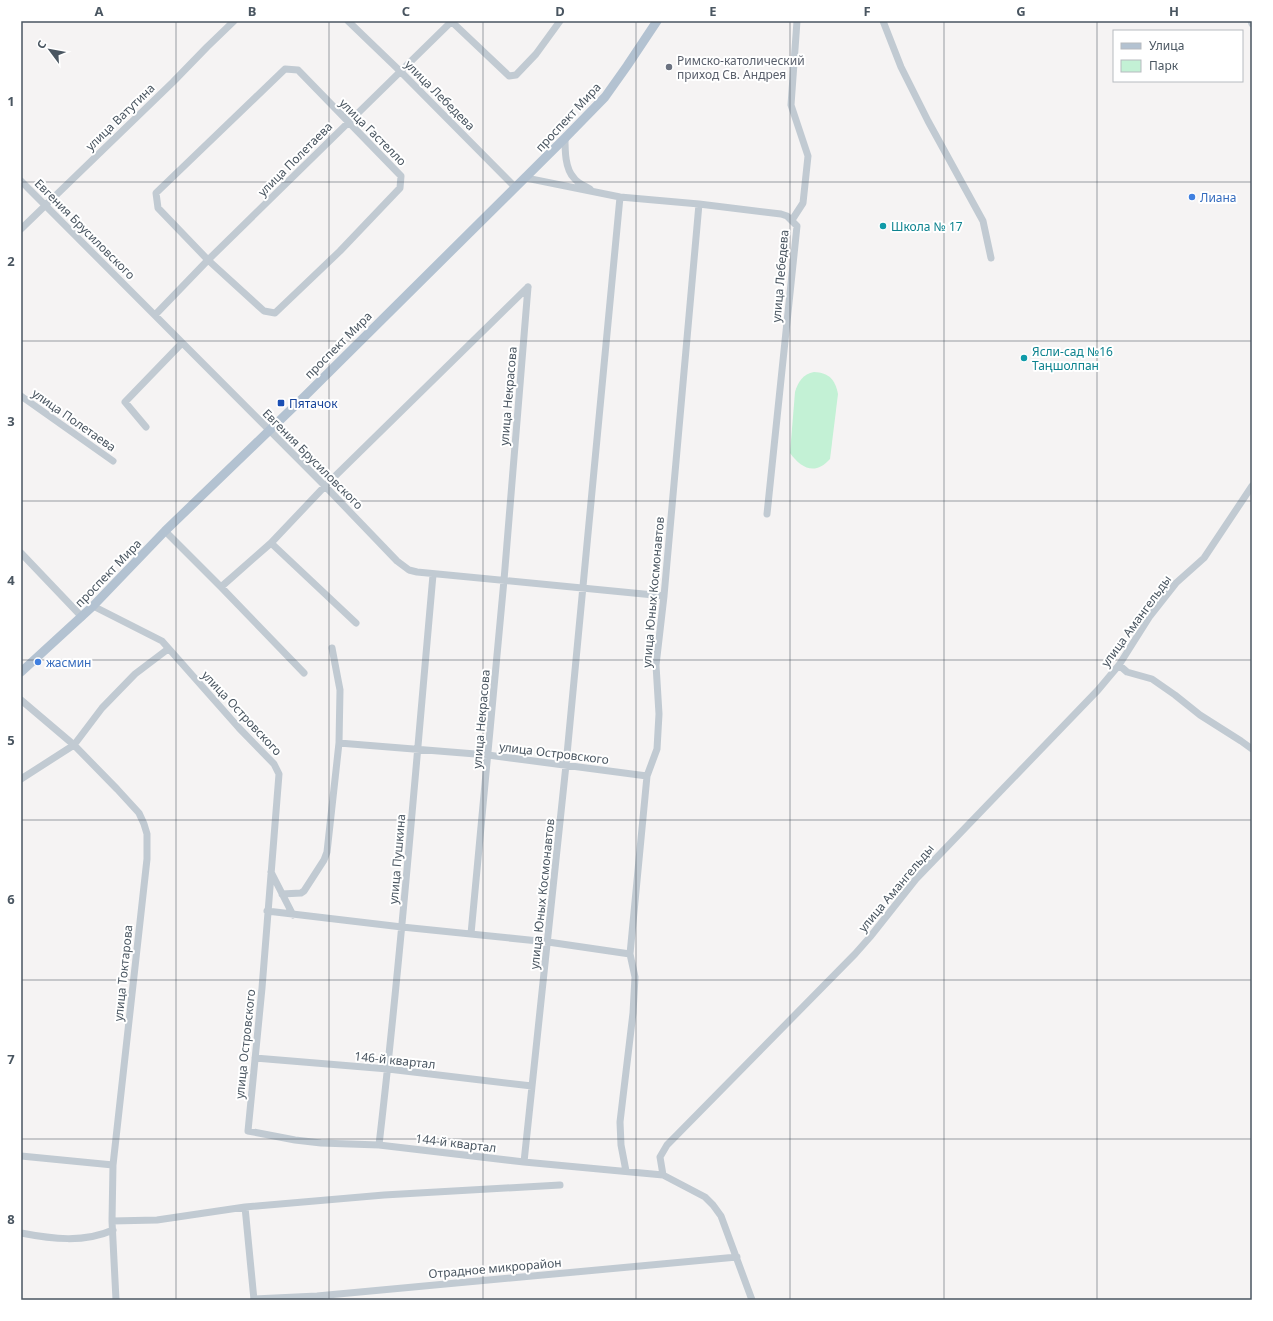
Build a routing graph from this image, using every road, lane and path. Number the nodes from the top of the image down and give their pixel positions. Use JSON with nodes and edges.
{"nodes":[{"id":1,"x":234,"y":21,"type":"edge"},
{"id":2,"x":348,"y":21,"type":"edge"},
{"id":3,"x":451,"y":21,"type":"edge"},
{"id":4,"x":560,"y":21,"type":"edge"},
{"id":5,"x":657,"y":21,"type":"edge"},
{"id":6,"x":798,"y":21,"type":"edge"},
{"id":7,"x":883,"y":21,"type":"edge"},
{"id":8,"x":1251,"y":21,"type":"edge"},
{"id":9,"x":1252,"y":24,"type":"edge"},
{"id":10,"x":401,"y":72,"type":"junction"},
{"id":11,"x":348,"y":122,"type":"junction"},
{"id":12,"x":565,"y":138,"type":"junction"},
{"id":13,"x":526,"y":178,"type":"junction"},
{"id":14,"x":21,"y":181,"type":"edge"},
{"id":15,"x":515,"y":187,"type":"junction"},
{"id":16,"x":592,"y":190,"type":"junction"},
{"id":17,"x":620,"y":197,"type":"junction"},
{"id":18,"x":699,"y":204,"type":"junction"},
{"id":19,"x":45,"y":205,"type":"junction"},
{"id":20,"x":792,"y":220,"type":"junction"},
{"id":21,"x":21,"y":229,"type":"edge"},
{"id":22,"x":991,"y":258,"type":"dead end"},
{"id":23,"x":208,"y":260,"type":"junction"},
{"id":24,"x":155,"y":315,"type":"junction"},
{"id":25,"x":182,"y":343,"type":"junction"},
{"id":26,"x":21,"y":396,"type":"edge"},
{"id":27,"x":146,"y":427,"type":"dead end"},
{"id":28,"x":269,"y":430,"type":"junction"},
{"id":29,"x":114,"y":461,"type":"dead end"},
{"id":30,"x":325,"y":486,"type":"junction"},
{"id":31,"x":1252,"y":486,"type":"edge"},
{"id":32,"x":767,"y":514,"type":"dead end"},
{"id":33,"x":164,"y":532,"type":"junction"},
{"id":34,"x":271,"y":543,"type":"junction"},
{"id":35,"x":21,"y":553,"type":"edge"},
{"id":36,"x":433,"y":574,"type":"junction"},
{"id":37,"x":504,"y":580,"type":"junction"},
{"id":38,"x":222,"y":587,"type":"junction"},
{"id":39,"x":582,"y":588,"type":"junction"},
{"id":40,"x":664,"y":596,"type":"junction"},
{"id":41,"x":93,"y":606,"type":"junction"},
{"id":42,"x":82,"y":616,"type":"junction"},
{"id":43,"x":356,"y":624,"type":"dead end"},
{"id":44,"x":168,"y":648,"type":"junction"},
{"id":45,"x":332,"y":648,"type":"dead end"},
{"id":46,"x":1119,"y":665,"type":"junction"},
{"id":47,"x":21,"y":671,"type":"edge"},
{"id":48,"x":304,"y":673,"type":"dead end"},
{"id":49,"x":21,"y":700,"type":"edge"},
{"id":50,"x":339,"y":743,"type":"junction"},
{"id":51,"x":74,"y":746,"type":"junction"},
{"id":52,"x":1252,"y":749,"type":"edge"},
{"id":53,"x":417,"y":750,"type":"junction"},
{"id":54,"x":488,"y":755,"type":"junction"},
{"id":55,"x":566,"y":765,"type":"junction"},
{"id":56,"x":648,"y":776,"type":"junction"},
{"id":57,"x":21,"y":779,"type":"edge"},
{"id":58,"x":271,"y":872,"type":"junction"},
{"id":59,"x":282,"y":894,"type":"junction"},
{"id":60,"x":267,"y":911,"type":"junction"},
{"id":61,"x":293,"y":915,"type":"junction"},
{"id":62,"x":402,"y":927,"type":"junction"},
{"id":63,"x":471,"y":934,"type":"junction"},
{"id":64,"x":548,"y":942,"type":"junction"},
{"id":65,"x":630,"y":954,"type":"junction"},
{"id":66,"x":255,"y":1058,"type":"junction"},
{"id":67,"x":388,"y":1069,"type":"junction"},
{"id":68,"x":532,"y":1086,"type":"junction"},
{"id":69,"x":248,"y":1131,"type":"joint"},
{"id":70,"x":379,"y":1145,"type":"junction"},
{"id":71,"x":21,"y":1156,"type":"edge"},
{"id":72,"x":524,"y":1162,"type":"junction"},
{"id":73,"x":113,"y":1164,"type":"junction"},
{"id":74,"x":626,"y":1172,"type":"junction"},
{"id":75,"x":663,"y":1175,"type":"junction"},
{"id":76,"x":560,"y":1186,"type":"dead end"},
{"id":77,"x":245,"y":1207,"type":"junction"},
{"id":78,"x":112,"y":1221,"type":"junction"},
{"id":79,"x":113,"y":1230,"type":"junction"},
{"id":80,"x":21,"y":1233,"type":"edge"},
{"id":81,"x":737,"y":1257,"type":"junction"},
{"id":82,"x":254,"y":1299,"type":"edge"},
{"id":83,"x":116,"y":1300,"type":"edge"},
{"id":84,"x":752,"y":1300,"type":"edge"}],
"edges":[{"from":1,"to":19,"type":"street","name":"улица Ватутина"},
{"from":2,"to":10,"type":"street","name":"улица Лебедева"},
{"from":3,"to":4,"type":"street"},
{"from":3,"to":10,"type":"street","name":"улица Полетаева"},
{"from":5,"to":12,"type":"main road","name":"проспект Мира"},
{"from":6,"to":20,"type":"street"},
{"from":7,"to":22,"type":"street"},
{"from":8,"to":9,"type":"street"},
{"from":10,"to":11,"type":"street","name":"улица Полетаева"},
{"from":10,"to":15,"type":"street","name":"улица Лебедева"},
{"from":11,"to":23,"type":"street","name":"улица Полетаева"},
{"from":11,"to":23,"type":"street","name":"улица Гастелло"},
{"from":11,"to":23,"type":"street","name":"улица Гастелло"},
{"from":12,"to":13,"type":"main road","name":"проспект Мира"},
{"from":12,"to":16,"type":"street","name":"улица Лебедева"},
{"from":13,"to":15,"type":"main road","name":"проспект Мира"},
{"from":13,"to":16,"type":"street","name":"улица Лебедева"},
{"from":14,"to":19,"type":"street","name":"Евгения Брусиловского"},
{"from":15,"to":28,"type":"main road","name":"проспект Мира"},
{"from":16,"to":17,"type":"street","name":"улица Лебедева"},
{"from":17,"to":18,"type":"street","name":"улица Лебедева"},
{"from":17,"to":39,"type":"street","name":"улица Юных Космонавтов"},
{"from":18,"to":20,"type":"street","name":"улица Лебедева"},
{"from":18,"to":40,"type":"street","name":"улица Юных Космонавтов"},
{"from":19,"to":21,"type":"street","name":"улица Ватутина"},
{"from":19,"to":24,"type":"street","name":"Евгения Брусиловского"},
{"from":20,"to":32,"type":"street","name":"улица Лебедева"},
{"from":23,"to":24,"type":"street","name":"улица Полетаева"},
{"from":24,"to":25,"type":"street","name":"Евгения Брусиловского"},
{"from":25,"to":27,"type":"street"},
{"from":25,"to":28,"type":"street","name":"Евгения Брусиловского"},
{"from":26,"to":29,"type":"street","name":"улица Полетаева"},
{"from":28,"to":30,"type":"street","name":"Евгения Брусиловского"},
{"from":28,"to":33,"type":"main road","name":"проспект Мира"},
{"from":30,"to":34,"type":"street","name":"улица Некрасова"},
{"from":30,"to":36,"type":"street","name":"Евгения Брусиловского"},
{"from":30,"to":37,"type":"street","name":"улица Некрасова"},
{"from":31,"to":46,"type":"street","name":"улица Амангельды"},
{"from":33,"to":38,"type":"street"},
{"from":33,"to":41,"type":"main road","name":"проспект Мира"},
{"from":34,"to":38,"type":"street","name":"улица Некрасова"},
{"from":34,"to":43,"type":"street"},
{"from":35,"to":42,"type":"street"},
{"from":36,"to":37,"type":"street","name":"Евгения Брусиловского"},
{"from":36,"to":53,"type":"street","name":"улица Пушкина"},
{"from":37,"to":39,"type":"street","name":"Евгения Брусиловского"},
{"from":37,"to":54,"type":"street","name":"улица Некрасова"},
{"from":38,"to":48,"type":"street"},
{"from":39,"to":40,"type":"street","name":"Евгения Брусиловского"},
{"from":39,"to":55,"type":"street","name":"улица Юных Космонавтов"},
{"from":40,"to":56,"type":"street","name":"улица Юных Космонавтов"},
{"from":41,"to":42,"type":"main road","name":"проспект Мира"},
{"from":41,"to":44,"type":"street","name":"улица Островского"},
{"from":42,"to":47,"type":"main road","name":"проспект Мира"},
{"from":44,"to":51,"type":"street"},
{"from":44,"to":58,"type":"street","name":"улица Островского"},
{"from":45,"to":50,"type":"street"},
{"from":46,"to":52,"type":"street"},
{"from":46,"to":75,"type":"street","name":"улица Амангельды"},
{"from":49,"to":51,"type":"street","name":"улица Токтарова"},
{"from":50,"to":53,"type":"street","name":"улица Островского"},
{"from":50,"to":59,"type":"street"},
{"from":51,"to":57,"type":"street"},
{"from":51,"to":73,"type":"street","name":"улица Токтарова"},
{"from":53,"to":54,"type":"street","name":"улица Островского"},
{"from":53,"to":62,"type":"street","name":"улица Пушкина"},
{"from":54,"to":55,"type":"street","name":"улица Островского"},
{"from":54,"to":63,"type":"street","name":"улица Некрасова"},
{"from":55,"to":56,"type":"street","name":"улица Островского"},
{"from":55,"to":64,"type":"street","name":"улица Юных Космонавтов"},
{"from":56,"to":65,"type":"street","name":"улица Юных Космонавтов"},
{"from":58,"to":59,"type":"street"},
{"from":58,"to":60,"type":"street","name":"улица Островского"},
{"from":59,"to":61,"type":"street"},
{"from":60,"to":61,"type":"street"},
{"from":60,"to":66,"type":"street","name":"улица Островского"},
{"from":61,"to":62,"type":"street"},
{"from":62,"to":63,"type":"street"},
{"from":62,"to":67,"type":"street","name":"улица Пушкина"},
{"from":63,"to":64,"type":"street"},
{"from":64,"to":65,"type":"street"},
{"from":64,"to":68,"type":"street","name":"улица Юных Космонавтов"},
{"from":65,"to":74,"type":"street","name":"улица Юных Космонавтов"},
{"from":66,"to":67,"type":"street","name":"146-й квартал"},
{"from":66,"to":69,"type":"street","name":"улица Островского"},
{"from":67,"to":68,"type":"street","name":"146-й квартал"},
{"from":67,"to":70,"type":"street","name":"улица Пушкина"},
{"from":68,"to":72,"type":"street","name":"улица Юных Космонавтов"},
{"from":69,"to":70,"type":"street","name":"144-й квартал"},
{"from":70,"to":72,"type":"street","name":"144-й квартал"},
{"from":71,"to":73,"type":"street"},
{"from":72,"to":74,"type":"street","name":"144-й квартал"},
{"from":73,"to":78,"type":"street","name":"улица Токтарова"},
{"from":74,"to":75,"type":"street","name":"144-й квартал"},
{"from":75,"to":81,"type":"street"},
{"from":76,"to":77,"type":"street"},
{"from":77,"to":78,"type":"street"},
{"from":77,"to":82,"type":"street"},
{"from":78,"to":79,"type":"street","name":"улица Токтарова"},
{"from":79,"to":80,"type":"street"},
{"from":79,"to":83,"type":"street","name":"улица Токтарова"},
{"from":81,"to":82,"type":"street","name":"Отрадное микрорайон"},
{"from":81,"to":84,"type":"street"}]}
